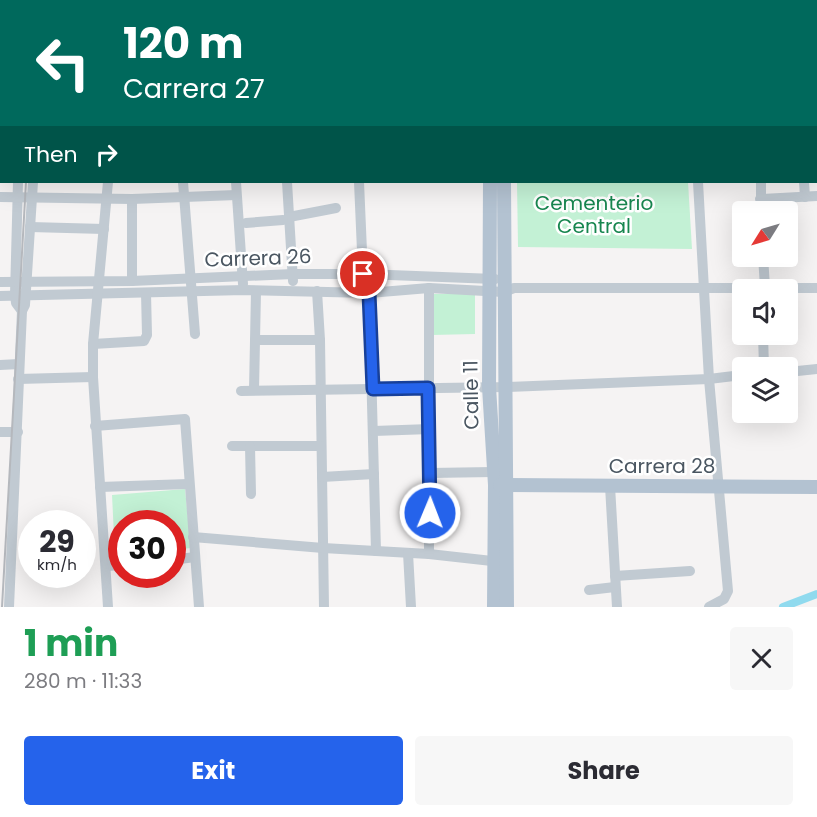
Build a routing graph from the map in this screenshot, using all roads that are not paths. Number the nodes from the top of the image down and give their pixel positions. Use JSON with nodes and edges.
{"nodes":[{"id":1,"x":18,"y":183,"type":"edge"},
{"id":2,"x":33,"y":183,"type":"edge"},
{"id":3,"x":108,"y":183,"type":"edge"},
{"id":4,"x":183,"y":183,"type":"edge"},
{"id":5,"x":236,"y":183,"type":"edge"},
{"id":6,"x":280,"y":183,"type":"edge"},
{"id":7,"x":287,"y":183,"type":"edge"},
{"id":8,"x":359,"y":183,"type":"edge"},
{"id":9,"x":490,"y":183,"type":"edge"},
{"id":10,"x":504,"y":183,"type":"edge"},
{"id":11,"x":698,"y":183,"type":"edge"},
{"id":12,"x":761,"y":183,"type":"edge"},
{"id":13,"x":804,"y":183,"type":"edge"},
{"id":14,"x":236,"y":195,"type":"junction"},
{"id":15,"x":17,"y":196,"type":"junction"},
{"id":16,"x":817,"y":196,"type":"edge"},
{"id":17,"x":0,"y":197,"type":"edge"},
{"id":18,"x":32,"y":197,"type":"junction"},
{"id":19,"x":184,"y":197,"type":"junction"},
{"id":20,"x":805,"y":197,"type":"junction"},
{"id":21,"x":106,"y":198,"type":"junction"},
{"id":22,"x":132,"y":198,"type":"junction"},
{"id":23,"x":760,"y":199,"type":"joint"},
{"id":24,"x":336,"y":208,"type":"dead end"},
{"id":25,"x":286,"y":219,"type":"junction"},
{"id":26,"x":246,"y":223,"type":"dead end"},
{"id":27,"x":30,"y":227,"type":"junction"},
{"id":28,"x":104,"y":230,"type":"junction"},
{"id":29,"x":363,"y":274,"type":"junction"},
{"id":30,"x":289,"y":275,"type":"junction"},
{"id":31,"x":243,"y":277,"type":"junction"},
{"id":32,"x":190,"y":278,"type":"junction"},
{"id":33,"x":99,"y":281,"type":"junction"},
{"id":34,"x":132,"y":281,"type":"junction"},
{"id":35,"x":0,"y":282,"type":"edge"},
{"id":36,"x":20,"y":282,"type":"junction"},
{"id":37,"x":489,"y":284,"type":"junction"},
{"id":38,"x":507,"y":287,"type":"junction"},
{"id":39,"x":429,"y":288,"type":"junction"},
{"id":40,"x":705,"y":288,"type":"junction"},
{"id":41,"x":732,"y":288,"type":"edge"},
{"id":42,"x":798,"y":288,"type":"edge"},
{"id":43,"x":817,"y":288,"type":"edge"},
{"id":44,"x":244,"y":290,"type":"junction"},
{"id":45,"x":290,"y":290,"type":"junction"},
{"id":46,"x":192,"y":291,"type":"junction"},
{"id":47,"x":256,"y":291,"type":"junction"},
{"id":48,"x":317,"y":291,"type":"junction"},
{"id":49,"x":146,"y":293,"type":"junction"},
{"id":50,"x":369,"y":293,"type":"junction"},
{"id":51,"x":98,"y":294,"type":"junction"},
{"id":52,"x":20,"y":295,"type":"junction"},
{"id":53,"x":0,"y":296,"type":"edge"},
{"id":54,"x":195,"y":334,"type":"dead end"},
{"id":55,"x":255,"y":340,"type":"junction"},
{"id":56,"x":320,"y":340,"type":"junction"},
{"id":57,"x":93,"y":344,"type":"junction"},
{"id":58,"x":19,"y":364,"type":"junction"},
{"id":59,"x":0,"y":366,"type":"edge"},
{"id":60,"x":817,"y":369,"type":"edge"},
{"id":61,"x":798,"y":371,"type":"edge"},
{"id":62,"x":732,"y":376,"type":"edge"},
{"id":63,"x":93,"y":377,"type":"junction"},
{"id":64,"x":18,"y":379,"type":"junction"},
{"id":65,"x":709,"y":379,"type":"junction"},
{"id":66,"x":489,"y":387,"type":"junction"},
{"id":67,"x":506,"y":387,"type":"junction"},
{"id":68,"x":428,"y":388,"type":"junction"},
{"id":69,"x":320,"y":389,"type":"junction"},
{"id":70,"x":373,"y":389,"type":"junction"},
{"id":71,"x":254,"y":390,"type":"junction"},
{"id":72,"x":241,"y":391,"type":"dead end"},
{"id":73,"x":95,"y":426,"type":"junction"},
{"id":74,"x":430,"y":429,"type":"junction"},
{"id":75,"x":374,"y":431,"type":"junction"},
{"id":76,"x":0,"y":432,"type":"edge"},
{"id":77,"x":18,"y":432,"type":"junction"},
{"id":78,"x":232,"y":446,"type":"dead end"},
{"id":79,"x":250,"y":446,"type":"junction"},
{"id":80,"x":321,"y":447,"type":"junction"},
{"id":81,"x":430,"y":473,"type":"junction"},
{"id":82,"x":374,"y":474,"type":"junction"},
{"id":83,"x":322,"y":477,"type":"junction"},
{"id":84,"x":498,"y":481,"type":"junction"},
{"id":85,"x":188,"y":484,"type":"junction"},
{"id":86,"x":610,"y":486,"type":"junction"},
{"id":87,"x":719,"y":486,"type":"junction"},
{"id":88,"x":817,"y":486,"type":"edge"},
{"id":89,"x":100,"y":488,"type":"junction"},
{"id":90,"x":251,"y":494,"type":"dead end"},
{"id":91,"x":193,"y":537,"type":"junction"},
{"id":92,"x":323,"y":548,"type":"junction"},
{"id":93,"x":376,"y":551,"type":"junction"},
{"id":94,"x":408,"y":553,"type":"junction"},
{"id":95,"x":429,"y":554,"type":"junction"},
{"id":96,"x":195,"y":558,"type":"junction"},
{"id":97,"x":186,"y":559,"type":"edge"},
{"id":98,"x":500,"y":562,"type":"junction"},
{"id":99,"x":105,"y":566,"type":"junction"},
{"id":100,"x":108,"y":566,"type":"edge"},
{"id":101,"x":690,"y":571,"type":"dead end"},
{"id":102,"x":615,"y":581,"type":"junction"},
{"id":103,"x":589,"y":590,"type":"dead end"},
{"id":104,"x":9,"y":607,"type":"edge"},
{"id":105,"x":108,"y":607,"type":"edge"},
{"id":106,"x":199,"y":607,"type":"edge"},
{"id":107,"x":324,"y":607,"type":"edge"},
{"id":108,"x":411,"y":607,"type":"edge"},
{"id":109,"x":494,"y":607,"type":"edge"},
{"id":110,"x":507,"y":607,"type":"edge"},
{"id":111,"x":616,"y":607,"type":"edge"},
{"id":112,"x":709,"y":607,"type":"edge"}],
"edges":[{"from":1,"to":15,"type":"street"},
{"from":2,"to":18,"type":"street"},
{"from":3,"to":21,"type":"street"},
{"from":4,"to":19,"type":"street"},
{"from":5,"to":14,"type":"street"},
{"from":6,"to":25,"type":"street"},
{"from":7,"to":25,"type":"street"},
{"from":8,"to":29,"type":"street"},
{"from":9,"to":37,"type":"main road","name":"Calle 11"},
{"from":10,"to":38,"type":"main road","name":"Calle 11"},
{"from":11,"to":40,"type":"street"},
{"from":12,"to":23,"type":"street"},
{"from":13,"to":20,"type":"street"},
{"from":14,"to":19,"type":"street"},
{"from":14,"to":31,"type":"street"},
{"from":15,"to":17,"type":"street"},
{"from":15,"to":18,"type":"street"},
{"from":15,"to":36,"type":"street"},
{"from":16,"to":20,"type":"street"},
{"from":18,"to":21,"type":"street"},
{"from":18,"to":27,"type":"street"},
{"from":19,"to":22,"type":"street"},
{"from":19,"to":32,"type":"street"},
{"from":20,"to":23,"type":"street"},
{"from":21,"to":22,"type":"street"},
{"from":21,"to":28,"type":"street"},
{"from":22,"to":34,"type":"street"},
{"from":24,"to":25,"type":"street"},
{"from":25,"to":26,"type":"street"},
{"from":25,"to":30,"type":"street"},
{"from":27,"to":28,"type":"street"},
{"from":27,"to":36,"type":"street"},
{"from":28,"to":33,"type":"street"},
{"from":29,"to":30,"type":"street","name":"Carrera 26"},
{"from":29,"to":37,"type":"street","name":"Carrera 26"},
{"from":29,"to":50,"type":"street"},
{"from":30,"to":31,"type":"street","name":"Carrera 26"},
{"from":30,"to":45,"type":"street"},
{"from":31,"to":32,"type":"street","name":"Carrera 26"},
{"from":31,"to":44,"type":"street"},
{"from":32,"to":34,"type":"street","name":"Carrera 26"},
{"from":32,"to":46,"type":"street"},
{"from":33,"to":34,"type":"street","name":"Carrera 26"},
{"from":33,"to":36,"type":"street","name":"Carrera 26"},
{"from":33,"to":51,"type":"street"},
{"from":35,"to":36,"type":"street","name":"Carrera 26"},
{"from":36,"to":52,"type":"street"},
{"from":37,"to":38,"type":"street","name":"Carrera 26"},
{"from":37,"to":39,"type":"street","name":"Carrera 26"},
{"from":37,"to":66,"type":"main road","name":"Calle 11"},
{"from":38,"to":40,"type":"street","name":"Carrera 26"},
{"from":38,"to":67,"type":"main road","name":"Calle 11"},
{"from":39,"to":50,"type":"street","name":"Carrera 26"},
{"from":39,"to":68,"type":"street"},
{"from":40,"to":41,"type":"street","name":"Carrera 26"},
{"from":40,"to":65,"type":"street"},
{"from":42,"to":43,"type":"street","name":"Carrera 26"},
{"from":44,"to":46,"type":"street","name":"Carrera 26"},
{"from":44,"to":47,"type":"street","name":"Carrera 26"},
{"from":45,"to":47,"type":"street","name":"Carrera 26"},
{"from":45,"to":48,"type":"street","name":"Carrera 26"},
{"from":46,"to":49,"type":"street","name":"Carrera 26"},
{"from":46,"to":54,"type":"street"},
{"from":47,"to":55,"type":"street"},
{"from":48,"to":50,"type":"street","name":"Carrera 26"},
{"from":48,"to":56,"type":"street"},
{"from":49,"to":51,"type":"street","name":"Carrera 26"},
{"from":49,"to":57,"type":"street"},
{"from":50,"to":70,"type":"street"},
{"from":51,"to":52,"type":"street","name":"Carrera 26"},
{"from":51,"to":57,"type":"street"},
{"from":52,"to":53,"type":"street","name":"Carrera 26"},
{"from":52,"to":58,"type":"street"},
{"from":55,"to":56,"type":"street"},
{"from":55,"to":71,"type":"street"},
{"from":56,"to":69,"type":"street"},
{"from":57,"to":63,"type":"street"},
{"from":58,"to":59,"type":"street"},
{"from":58,"to":64,"type":"street"},
{"from":60,"to":61,"type":"street"},
{"from":62,"to":65,"type":"street"},
{"from":63,"to":64,"type":"street"},
{"from":63,"to":73,"type":"street"},
{"from":64,"to":77,"type":"street"},
{"from":65,"to":67,"type":"street"},
{"from":65,"to":87,"type":"street"},
{"from":66,"to":67,"type":"street"},
{"from":66,"to":68,"type":"street"},
{"from":66,"to":84,"type":"main road","name":"Calle 11"},
{"from":67,"to":84,"type":"main road","name":"Calle 11"},
{"from":68,"to":70,"type":"street"},
{"from":68,"to":74,"type":"street"},
{"from":69,"to":70,"type":"street"},
{"from":69,"to":71,"type":"street"},
{"from":69,"to":80,"type":"street"},
{"from":70,"to":75,"type":"street"},
{"from":71,"to":72,"type":"street"},
{"from":73,"to":85,"type":"street"},
{"from":73,"to":89,"type":"street"},
{"from":74,"to":75,"type":"street"},
{"from":74,"to":81,"type":"street"},
{"from":75,"to":82,"type":"street"},
{"from":76,"to":77,"type":"street"},
{"from":77,"to":104,"type":"street"},
{"from":78,"to":79,"type":"street"},
{"from":79,"to":80,"type":"street"},
{"from":79,"to":90,"type":"street"},
{"from":80,"to":83,"type":"street"},
{"from":81,"to":84,"type":"street","name":"Carrera 28"},
{"from":81,"to":95,"type":"street"},
{"from":82,"to":83,"type":"street"},
{"from":82,"to":93,"type":"street"},
{"from":83,"to":92,"type":"street"},
{"from":84,"to":86,"type":"main road","name":"Carrera 28"},
{"from":84,"to":98,"type":"main road","name":"Calle 11"},
{"from":85,"to":89,"type":"street"},
{"from":85,"to":91,"type":"street"},
{"from":86,"to":87,"type":"main road","name":"Carrera 28"},
{"from":86,"to":102,"type":"street"},
{"from":87,"to":88,"type":"main road","name":"Carrera 28"},
{"from":87,"to":112,"type":"street"},
{"from":89,"to":99,"type":"street"},
{"from":91,"to":92,"type":"street"},
{"from":91,"to":96,"type":"street"},
{"from":92,"to":93,"type":"street"},
{"from":92,"to":107,"type":"street"},
{"from":93,"to":94,"type":"street"},
{"from":94,"to":95,"type":"street"},
{"from":94,"to":108,"type":"street"},
{"from":95,"to":98,"type":"street"},
{"from":96,"to":97,"type":"street"},
{"from":96,"to":106,"type":"street"},
{"from":98,"to":109,"type":"main road","name":"Calle 11"},
{"from":98,"to":110,"type":"main road","name":"Calle 11"},
{"from":99,"to":100,"type":"street"},
{"from":99,"to":105,"type":"street"},
{"from":101,"to":102,"type":"street"},
{"from":102,"to":103,"type":"street"},
{"from":102,"to":111,"type":"street"}]}
